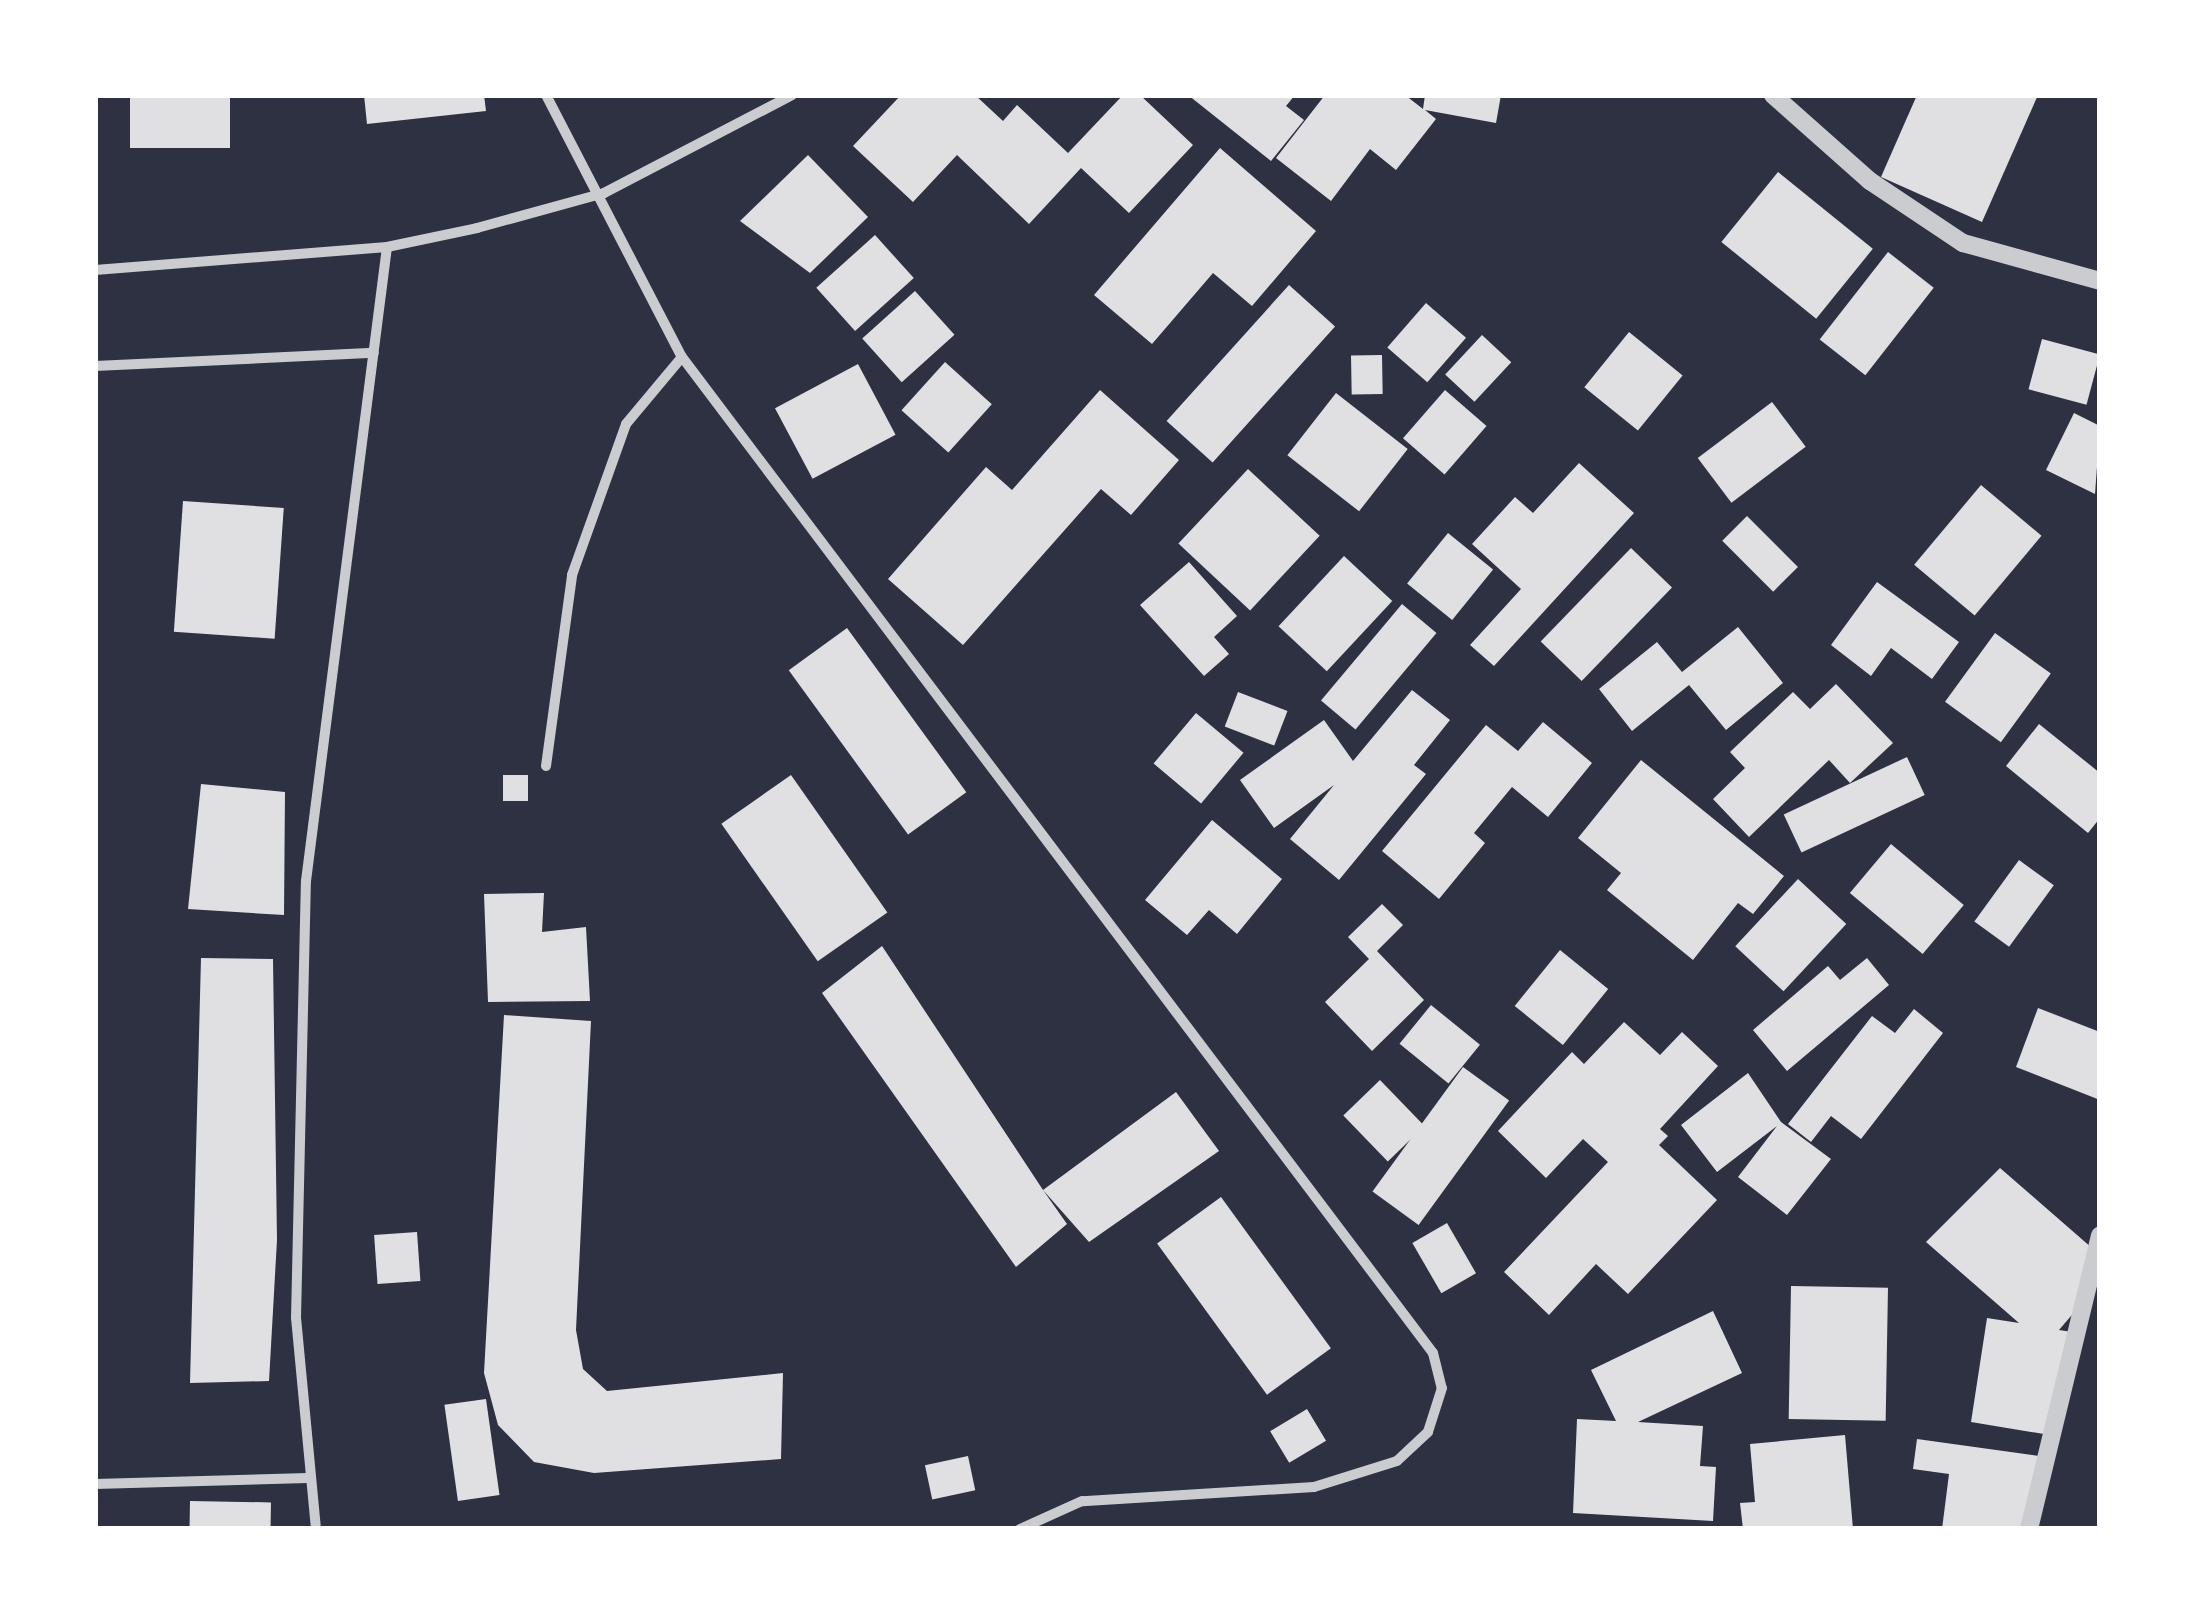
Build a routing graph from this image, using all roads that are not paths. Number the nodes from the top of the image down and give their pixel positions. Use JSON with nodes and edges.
{"nodes":[{"id":1,"x":546,"y":95,"type":"edge"},
{"id":2,"x":792,"y":95,"type":"edge"},
{"id":3,"x":1773,"y":95,"type":"edge"},
{"id":4,"x":604,"y":194,"type":"junction"},
{"id":5,"x":387,"y":247,"type":"junction"},
{"id":6,"x":95,"y":270,"type":"edge"},
{"id":7,"x":2100,"y":281,"type":"edge"},
{"id":8,"x":374,"y":353,"type":"junction"},
{"id":9,"x":682,"y":356,"type":"junction"},
{"id":10,"x":95,"y":366,"type":"edge"},
{"id":11,"x":546,"y":766,"type":"dead end"},
{"id":12,"x":2100,"y":1235,"type":"edge"},
{"id":13,"x":308,"y":1478,"type":"junction"},
{"id":14,"x":95,"y":1484,"type":"edge"},
{"id":15,"x":316,"y":1529,"type":"edge"},
{"id":16,"x":1020,"y":1529,"type":"edge"},
{"id":17,"x":2029,"y":1529,"type":"edge"}],
"edges":[{"from":1,"to":4,"type":"street"},
{"from":2,"to":4,"type":"street"},
{"from":3,"to":7,"type":"street"},
{"from":4,"to":5,"type":"street"},
{"from":4,"to":9,"type":"street"},
{"from":5,"to":6,"type":"street"},
{"from":5,"to":8,"type":"street"},
{"from":8,"to":10,"type":"street"},
{"from":8,"to":13,"type":"street"},
{"from":9,"to":11,"type":"street"},
{"from":9,"to":16,"type":"street"},
{"from":12,"to":17,"type":"street"},
{"from":13,"to":14,"type":"street"},
{"from":13,"to":15,"type":"street"}]}
